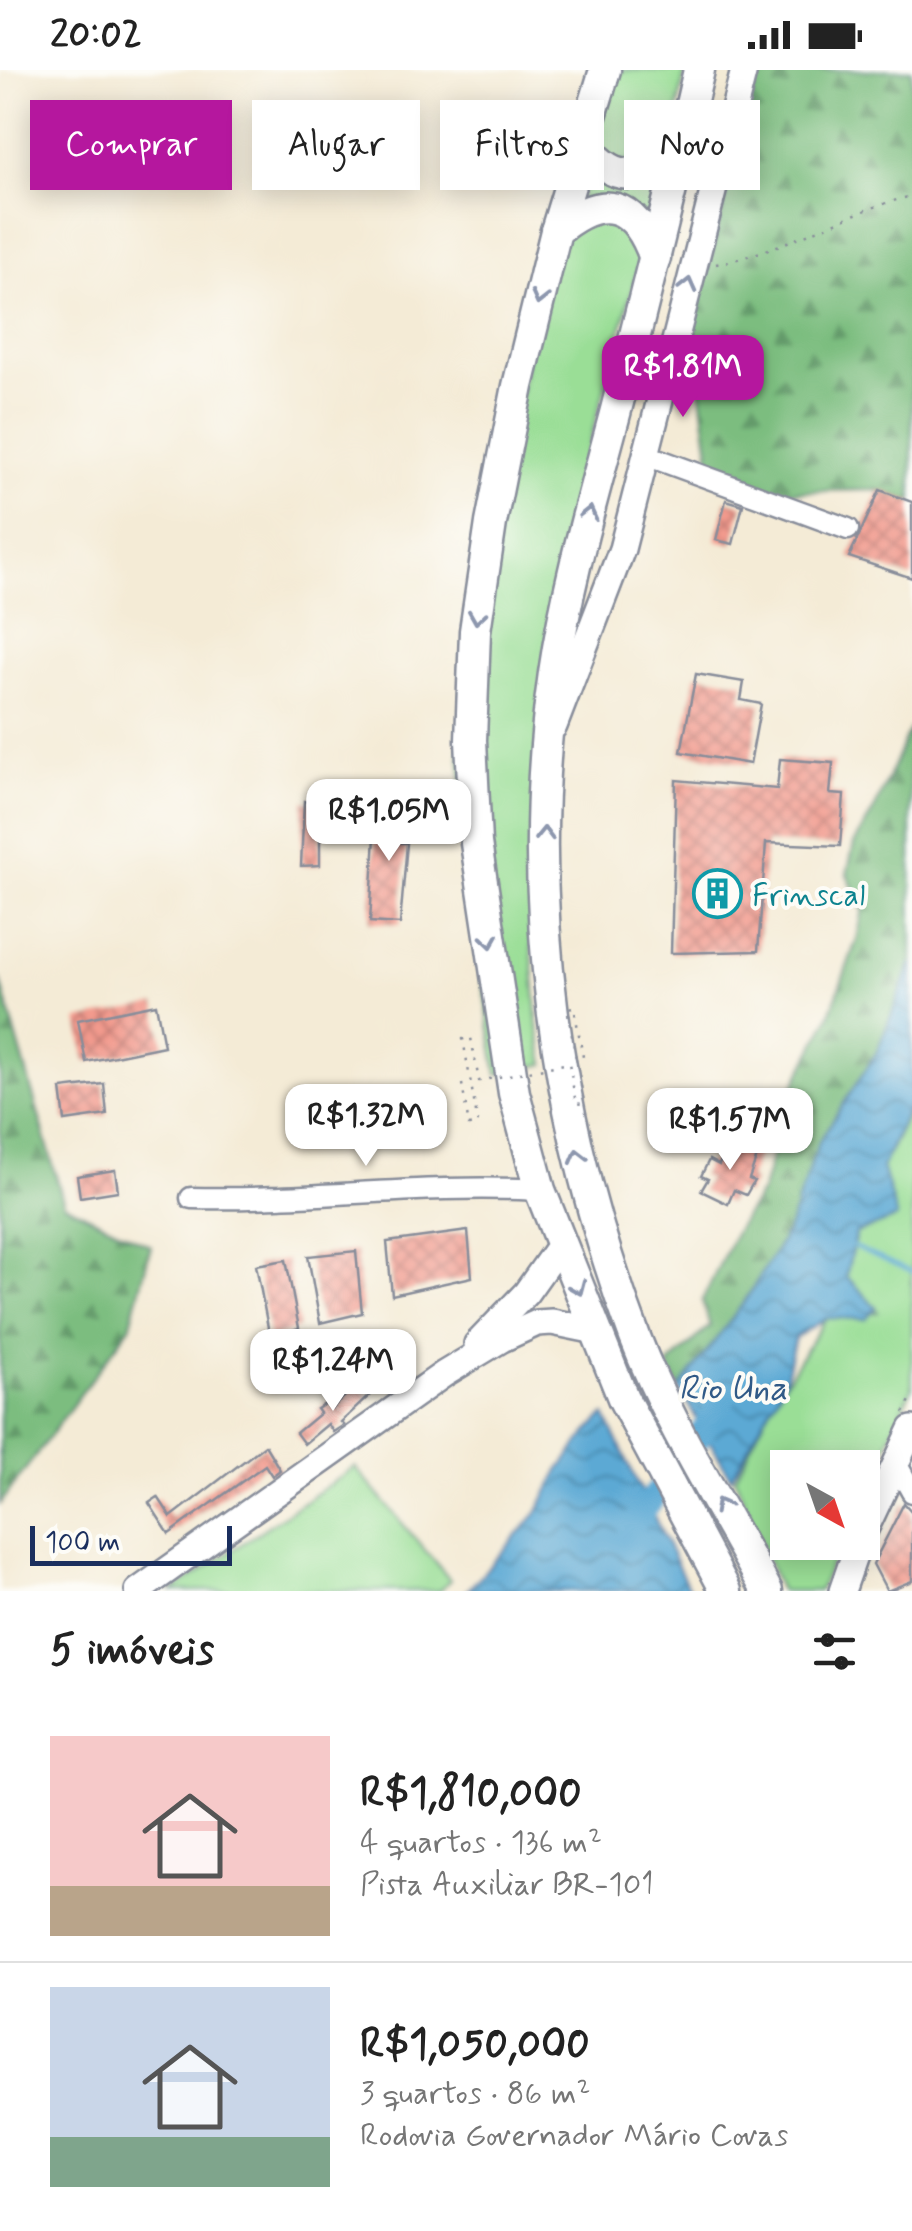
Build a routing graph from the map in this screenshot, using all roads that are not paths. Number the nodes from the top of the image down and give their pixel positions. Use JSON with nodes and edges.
{"nodes":[{"id":1,"x":605,"y":70,"type":"edge"},
{"id":2,"x":699,"y":70,"type":"edge"},
{"id":3,"x":744,"y":70,"type":"edge"},
{"id":4,"x":595,"y":100,"type":"edge"},
{"id":5,"x":692,"y":100,"type":"edge"},
{"id":6,"x":568,"y":190,"type":"edge"},
{"id":7,"x":671,"y":190,"type":"edge"},
{"id":8,"x":556,"y":231,"type":"junction"},
{"id":9,"x":655,"y":258,"type":"junction"},
{"id":10,"x":646,"y":454,"type":"junction"},
{"id":11,"x":848,"y":529,"type":"dead end"},
{"id":12,"x":547,"y":745,"type":"junction"},
{"id":13,"x":540,"y":1190,"type":"junction"},
{"id":14,"x":191,"y":1198,"type":"dead end"},
{"id":15,"x":560,"y":1244,"type":"junction"},
{"id":16,"x":596,"y":1331,"type":"junction"},
{"id":17,"x":444,"y":1374,"type":"junction"},
{"id":18,"x":912,"y":1429,"type":"edge"},
{"id":19,"x":896,"y":1463,"type":"junction"},
{"id":20,"x":912,"y":1492,"type":"edge"},
{"id":21,"x":880,"y":1498,"type":"edge"},
{"id":22,"x":853,"y":1560,"type":"edge"},
{"id":23,"x":138,"y":1591,"type":"edge"},
{"id":24,"x":726,"y":1591,"type":"edge"},
{"id":25,"x":767,"y":1591,"type":"edge"},
{"id":26,"x":842,"y":1591,"type":"edge"}],
"edges":[{"from":1,"to":4,"type":"highway"},
{"from":2,"to":5,"type":"highway"},
{"from":10,"to":3,"type":"main road","one_way":true},
{"from":6,"to":8,"type":"highway"},
{"from":7,"to":9,"type":"highway"},
{"from":8,"to":9,"type":"highway"},
{"from":8,"to":13,"type":"highway","one_way":true},
{"from":12,"to":9,"type":"highway","one_way":true},
{"from":10,"to":11,"type":"street"},
{"from":10,"to":12,"type":"main road"},
{"from":25,"to":12,"type":"highway","one_way":true},
{"from":13,"to":14,"type":"street"},
{"from":13,"to":15,"type":"highway"},
{"from":15,"to":16,"type":"highway","one_way":true},
{"from":15,"to":17,"type":"main road"},
{"from":16,"to":17,"type":"main road"},
{"from":16,"to":24,"type":"highway"},
{"from":17,"to":23,"type":"main road"},
{"from":18,"to":19,"type":"main road"},
{"from":19,"to":20,"type":"street"},
{"from":19,"to":21,"type":"main road"},
{"from":22,"to":26,"type":"main road"}]}
